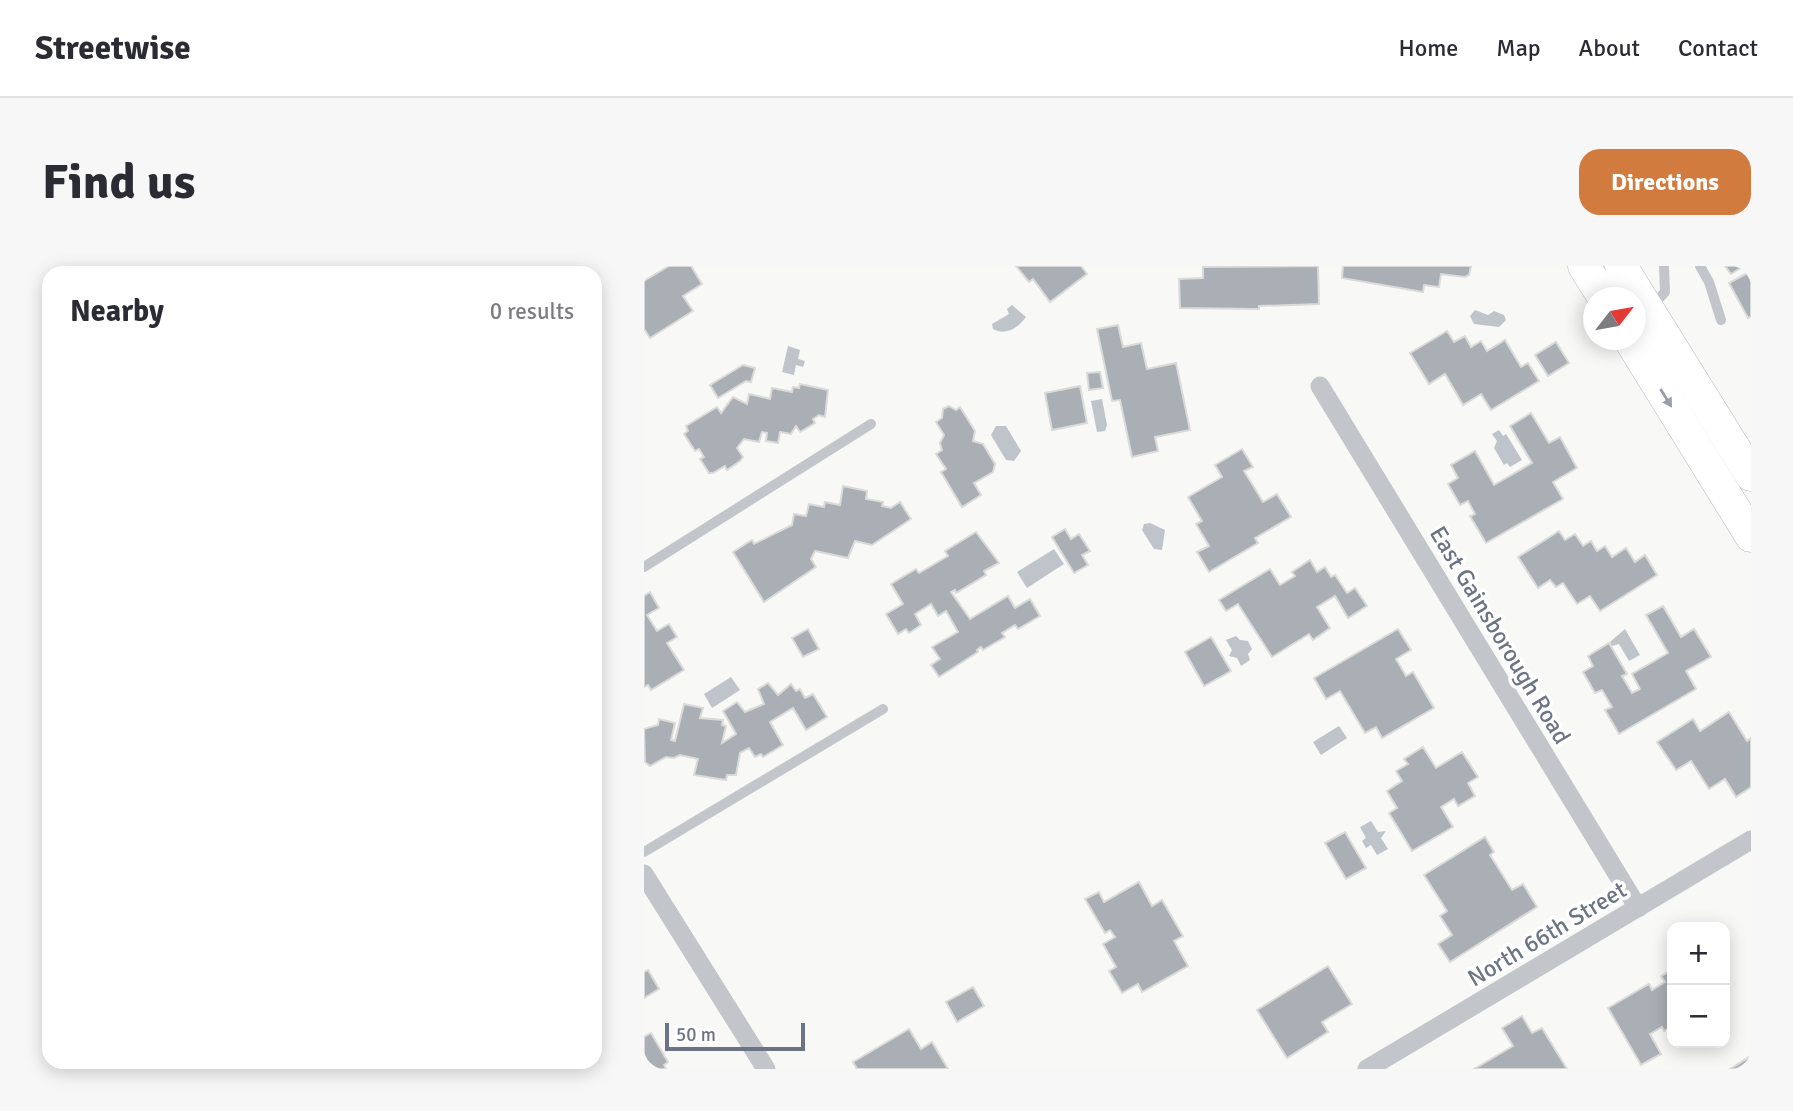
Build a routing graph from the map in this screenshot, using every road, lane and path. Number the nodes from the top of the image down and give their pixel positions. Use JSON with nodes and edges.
{"nodes":[{"id":1,"x":1584,"y":266,"type":"edge"},
{"id":2,"x":1664,"y":266,"type":"edge"},
{"id":3,"x":1700,"y":266,"type":"edge"},
{"id":4,"x":1613,"y":283,"type":"edge"},
{"id":5,"x":1648,"y":310,"type":"junction"},
{"id":6,"x":1721,"y":320,"type":"dead end"},
{"id":7,"x":1636,"y":350,"type":"edge"},
{"id":8,"x":1320,"y":386,"type":"dead end"},
{"id":9,"x":871,"y":424,"type":"dead end"},
{"id":10,"x":1751,"y":475,"type":"edge"},
{"id":11,"x":1751,"y":536,"type":"edge"},
{"id":12,"x":644,"y":567,"type":"edge"},
{"id":13,"x":883,"y":709,"type":"dead end"},
{"id":14,"x":1751,"y":840,"type":"edge"},
{"id":15,"x":644,"y":852,"type":"edge"},
{"id":16,"x":644,"y":874,"type":"edge"},
{"id":17,"x":1638,"y":908,"type":"junction"},
{"id":18,"x":766,"y":1069,"type":"edge"},
{"id":19,"x":1367,"y":1069,"type":"edge"}],
"edges":[{"from":1,"to":4,"type":"main road"},
{"from":2,"to":5,"type":"lane"},
{"from":3,"to":6,"type":"lane"},
{"from":4,"to":5,"type":"main road"},
{"from":5,"to":10,"type":"main road"},
{"from":7,"to":11,"type":"main road","one_way":true},
{"from":8,"to":17,"type":"street","name":"East Gainsborough Road"},
{"from":9,"to":12,"type":"lane"},
{"from":13,"to":15,"type":"lane"},
{"from":14,"to":17,"type":"street","name":"North 66th Street"},
{"from":16,"to":18,"type":"street"},
{"from":17,"to":19,"type":"street","name":"North 66th Street"}]}
